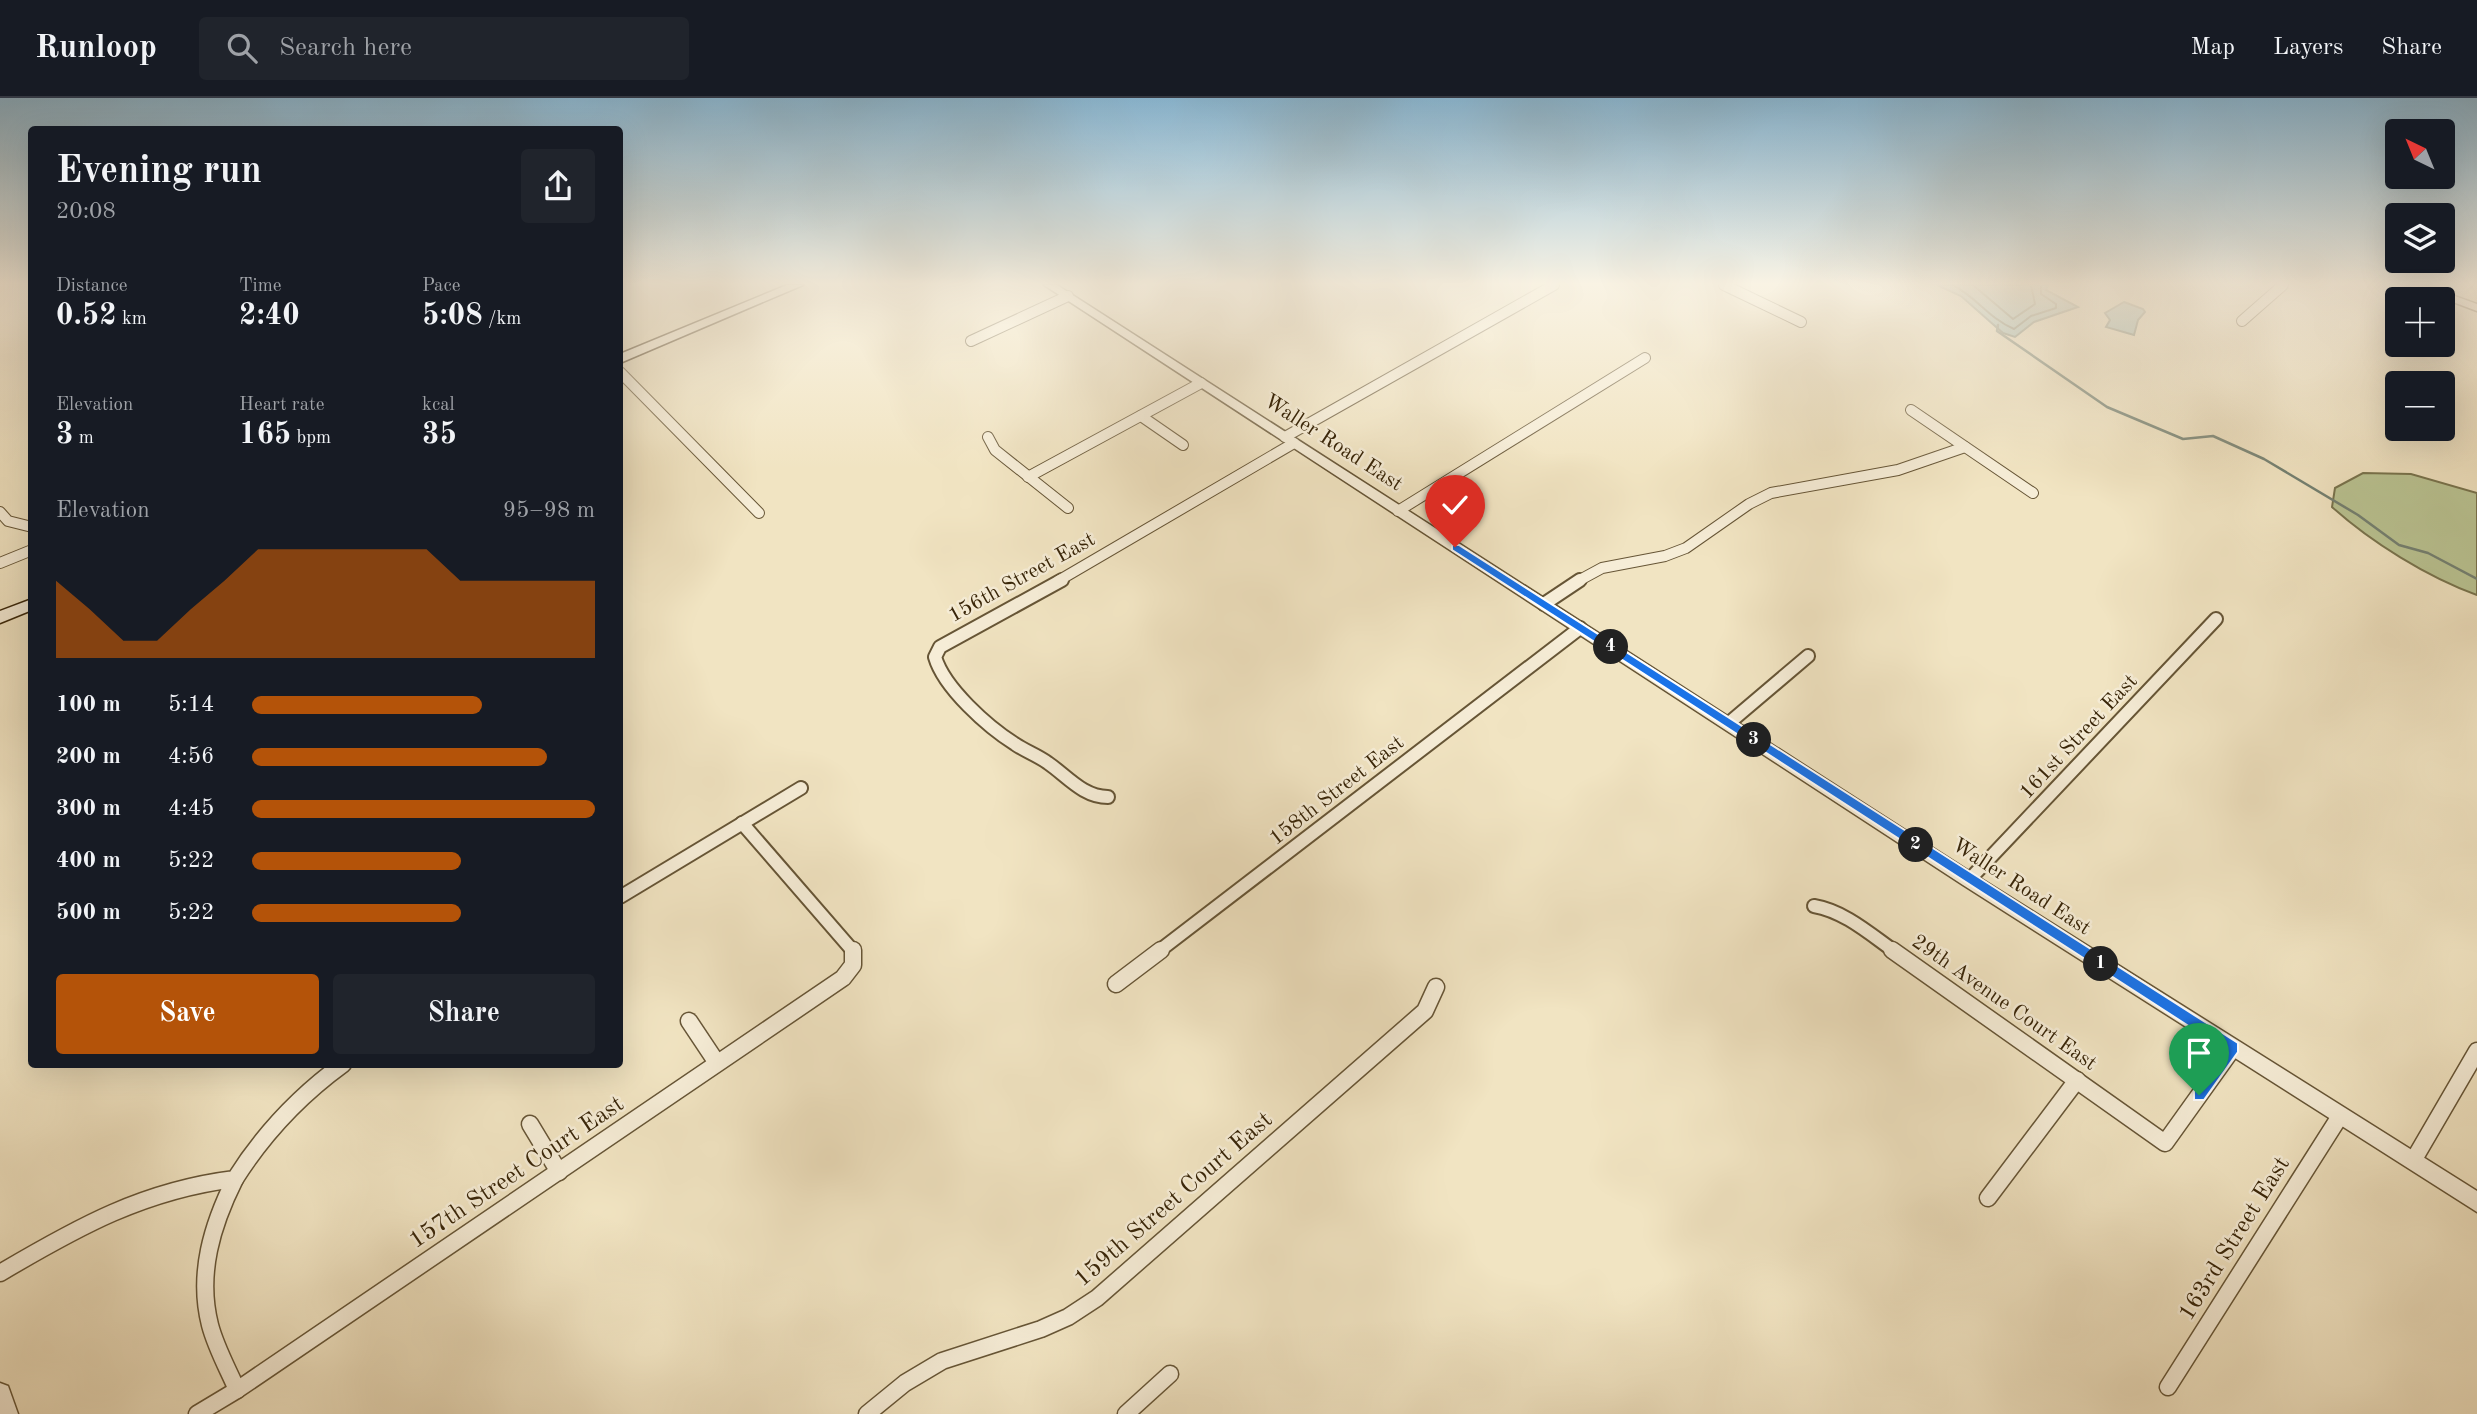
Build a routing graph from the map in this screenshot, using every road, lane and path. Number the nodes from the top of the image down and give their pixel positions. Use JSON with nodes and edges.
{"nodes":[{"id":1,"x":650,"y":346,"type":"edge"},
{"id":2,"x":1145,"y":346,"type":"edge"},
{"id":3,"x":1449,"y":346,"type":"edge"},
{"id":4,"x":623,"y":358,"type":"edge"},
{"id":5,"x":1645,"y":358,"type":"dead end"},
{"id":6,"x":623,"y":375,"type":"edge"},
{"id":7,"x":1201,"y":383,"type":"junction"},
{"id":8,"x":1911,"y":410,"type":"dead end"},
{"id":9,"x":1141,"y":416,"type":"junction"},
{"id":10,"x":988,"y":437,"type":"dead end"},
{"id":11,"x":1289,"y":440,"type":"junction"},
{"id":12,"x":1183,"y":445,"type":"dead end"},
{"id":13,"x":1965,"y":447,"type":"junction"},
{"id":14,"x":1028,"y":477,"type":"junction"},
{"id":15,"x":2033,"y":493,"type":"dead end"},
{"id":16,"x":1069,"y":508,"type":"dead end"},
{"id":17,"x":1398,"y":511,"type":"junction"},
{"id":18,"x":0,"y":512,"type":"edge"},
{"id":19,"x":759,"y":513,"type":"dead end"},
{"id":20,"x":28,"y":526,"type":"edge"},
{"id":21,"x":28,"y":552,"type":"edge"},
{"id":22,"x":0,"y":563,"type":"edge"},
{"id":23,"x":1544,"y":604,"type":"junction"},
{"id":24,"x":28,"y":606,"type":"edge"},
{"id":25,"x":0,"y":617,"type":"edge"},
{"id":26,"x":2216,"y":619,"type":"dead end"},
{"id":27,"x":1580,"y":628,"type":"junction"},
{"id":28,"x":1808,"y":656,"type":"dead end"},
{"id":29,"x":1729,"y":723,"type":"junction"},
{"id":30,"x":801,"y":788,"type":"dead end"},
{"id":31,"x":1108,"y":797,"type":"dead end"},
{"id":32,"x":742,"y":823,"type":"junction"},
{"id":33,"x":1969,"y":880,"type":"junction"},
{"id":34,"x":623,"y":895,"type":"edge"},
{"id":35,"x":1814,"y":906,"type":"dead end"},
{"id":36,"x":1116,"y":984,"type":"dead end"},
{"id":37,"x":1436,"y":987,"type":"dead end"},
{"id":38,"x":689,"y":1021,"type":"dead end"},
{"id":39,"x":2233,"y":1048,"type":"junction"},
{"id":40,"x":2477,"y":1051,"type":"edge"},
{"id":41,"x":717,"y":1063,"type":"junction"},
{"id":42,"x":338,"y":1068,"type":"edge"},
{"id":43,"x":2077,"y":1080,"type":"junction"},
{"id":44,"x":2340,"y":1116,"type":"junction"},
{"id":45,"x":530,"y":1124,"type":"dead end"},
{"id":46,"x":2413,"y":1161,"type":"junction"},
{"id":47,"x":559,"y":1172,"type":"junction"},
{"id":48,"x":235,"y":1179,"type":"junction"},
{"id":49,"x":1988,"y":1198,"type":"dead end"},
{"id":50,"x":2477,"y":1202,"type":"edge"},
{"id":51,"x":0,"y":1273,"type":"edge"},
{"id":52,"x":1170,"y":1374,"type":"dead end"},
{"id":53,"x":2168,"y":1387,"type":"dead end"},
{"id":54,"x":237,"y":1390,"type":"junction"},
{"id":55,"x":0,"y":1394,"type":"edge"},
{"id":56,"x":7,"y":1414,"type":"edge"},
{"id":57,"x":197,"y":1414,"type":"edge"},
{"id":58,"x":867,"y":1414,"type":"edge"},
{"id":59,"x":1126,"y":1414,"type":"edge"}],
"edges":[{"from":1,"to":4,"type":"main road"},
{"from":2,"to":7,"type":"street","name":"Waller Road East"},
{"from":3,"to":11,"type":"street","name":"156th Street East"},
{"from":5,"to":17,"type":"street"},
{"from":6,"to":19,"type":"street"},
{"from":7,"to":9,"type":"street"},
{"from":7,"to":11,"type":"street","name":"Waller Road East"},
{"from":8,"to":13,"type":"street"},
{"from":9,"to":12,"type":"street"},
{"from":9,"to":14,"type":"street"},
{"from":10,"to":14,"type":"street"},
{"from":11,"to":17,"type":"street","name":"Waller Road East"},
{"from":11,"to":31,"type":"street","name":"156th Street East"},
{"from":13,"to":15,"type":"street"},
{"from":13,"to":23,"type":"street"},
{"from":14,"to":16,"type":"street"},
{"from":17,"to":23,"type":"street","name":"Waller Road East"},
{"from":18,"to":20,"type":"street"},
{"from":21,"to":22,"type":"street"},
{"from":23,"to":27,"type":"street","name":"Waller Road East"},
{"from":24,"to":25,"type":"main road"},
{"from":26,"to":33,"type":"street","name":"161st Street East"},
{"from":27,"to":29,"type":"street","name":"Waller Road East"},
{"from":27,"to":36,"type":"street","name":"158th Street East"},
{"from":28,"to":29,"type":"street"},
{"from":29,"to":33,"type":"street","name":"Waller Road East"},
{"from":30,"to":32,"type":"street"},
{"from":32,"to":34,"type":"street"},
{"from":32,"to":41,"type":"street","name":"157th Street Court East"},
{"from":33,"to":39,"type":"street","name":"Waller Road East"},
{"from":35,"to":43,"type":"street","name":"29th Avenue Court East"},
{"from":37,"to":58,"type":"street","name":"159th Street Court East"},
{"from":38,"to":41,"type":"street"},
{"from":39,"to":43,"type":"street","name":"29th Avenue Court East"},
{"from":39,"to":44,"type":"street","name":"Waller Road East"},
{"from":40,"to":46,"type":"street"},
{"from":41,"to":47,"type":"street","name":"157th Street Court East"},
{"from":42,"to":48,"type":"street"},
{"from":43,"to":49,"type":"street"},
{"from":44,"to":46,"type":"street","name":"Waller Road East"},
{"from":44,"to":53,"type":"street","name":"163rd Street East"},
{"from":45,"to":47,"type":"street"},
{"from":46,"to":50,"type":"street","name":"Waller Road East"},
{"from":47,"to":54,"type":"street","name":"157th Street Court East"},
{"from":48,"to":51,"type":"street"},
{"from":48,"to":54,"type":"street"},
{"from":52,"to":59,"type":"street"},
{"from":54,"to":57,"type":"street","name":"157th Street Court East"},
{"from":55,"to":56,"type":"street"}]}
